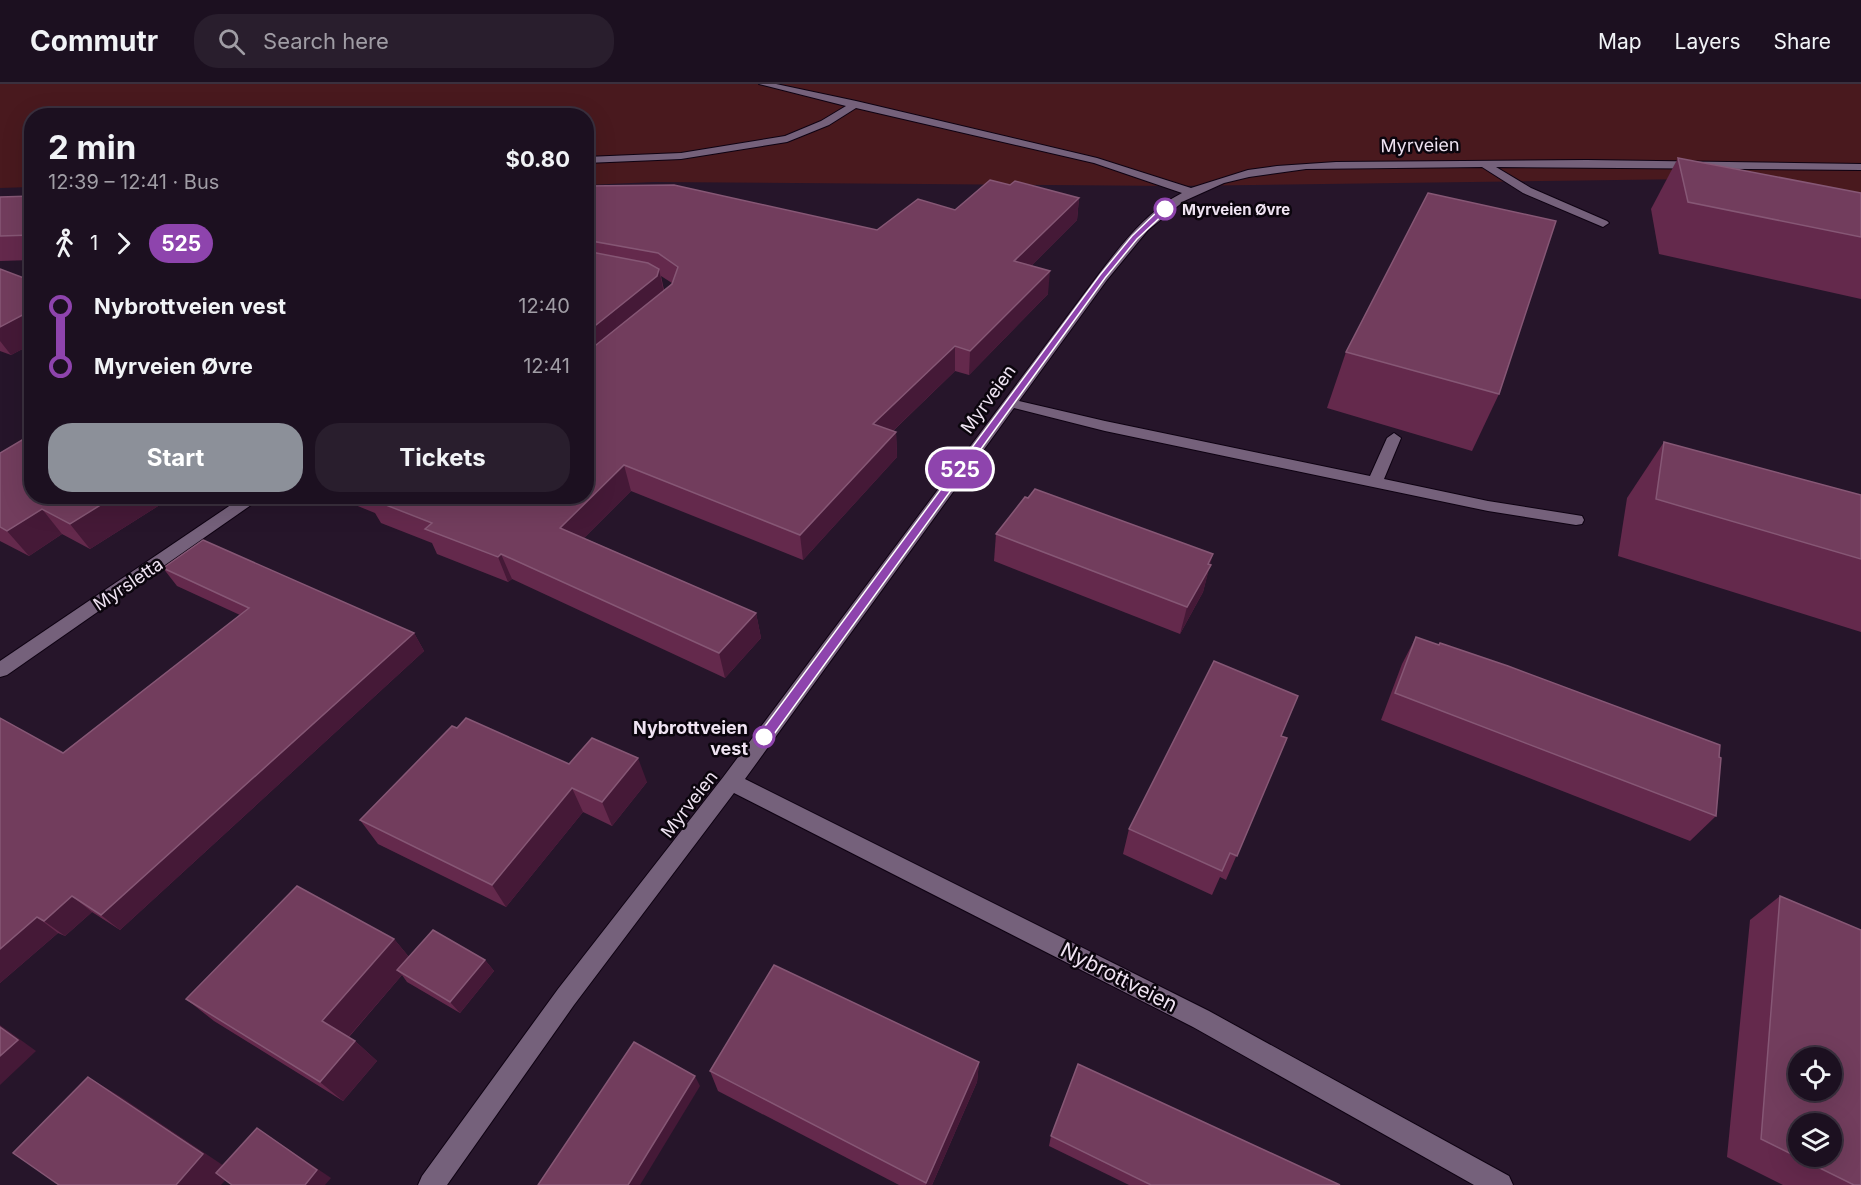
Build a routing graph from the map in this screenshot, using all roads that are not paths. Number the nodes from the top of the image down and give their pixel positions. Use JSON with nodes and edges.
{"nodes":[{"id":1,"x":764,"y":84,"type":"edge"},
{"id":2,"x":856,"y":104,"type":"junction"},
{"id":3,"x":594,"y":159,"type":"edge"},
{"id":4,"x":1485,"y":164,"type":"junction"},
{"id":5,"x":1861,"y":167,"type":"edge"},
{"id":6,"x":1192,"y":192,"type":"junction"},
{"id":7,"x":1603,"y":224,"type":"dead end"},
{"id":8,"x":1009,"y":403,"type":"junction"},
{"id":9,"x":1394,"y":438,"type":"dead end"},
{"id":10,"x":1375,"y":482,"type":"junction"},
{"id":11,"x":243,"y":504,"type":"edge"},
{"id":12,"x":1576,"y":520,"type":"dead end"},
{"id":13,"x":0,"y":670,"type":"edge"},
{"id":14,"x":731,"y":782,"type":"junction"},
{"id":15,"x":431,"y":1185,"type":"edge"},
{"id":16,"x":1500,"y":1185,"type":"edge"}],
"edges":[{"from":1,"to":2,"type":"street"},
{"from":2,"to":3,"type":"street"},
{"from":2,"to":6,"type":"street"},
{"from":4,"to":5,"type":"street","name":"Myrveien"},
{"from":4,"to":6,"type":"street","name":"Myrveien"},
{"from":4,"to":7,"type":"street"},
{"from":6,"to":8,"type":"street","name":"Myrveien"},
{"from":8,"to":10,"type":"street"},
{"from":8,"to":14,"type":"street","name":"Myrveien"},
{"from":9,"to":10,"type":"street"},
{"from":10,"to":12,"type":"street"},
{"from":11,"to":13,"type":"street","name":"Myrsletta"},
{"from":14,"to":15,"type":"street","name":"Myrveien"},
{"from":14,"to":16,"type":"street","name":"Nybrottveien"}]}
